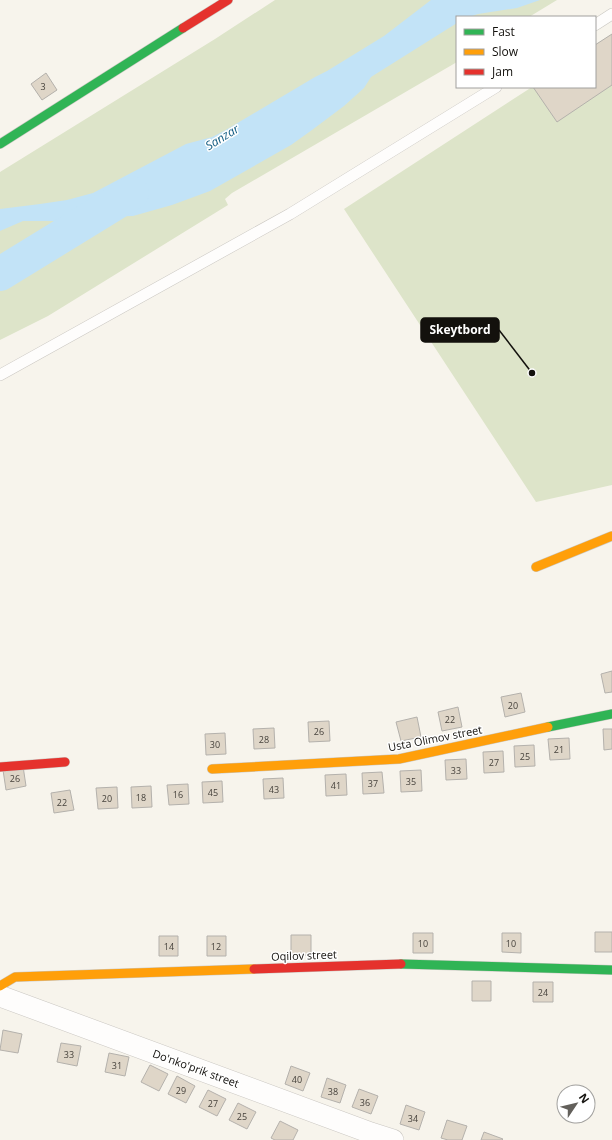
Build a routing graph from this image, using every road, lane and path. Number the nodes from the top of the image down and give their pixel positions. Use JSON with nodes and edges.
{"nodes":[{"id":1,"x":228,"y":0,"type":"edge"},
{"id":2,"x":612,"y":14,"type":"edge"},
{"id":3,"x":596,"y":24,"type":"edge"},
{"id":4,"x":494,"y":88,"type":"edge"},
{"id":5,"x":0,"y":144,"type":"edge"},
{"id":6,"x":0,"y":375,"type":"edge"},
{"id":7,"x":612,"y":536,"type":"edge"},
{"id":8,"x":536,"y":567,"type":"dead end"},
{"id":9,"x":612,"y":714,"type":"edge"},
{"id":10,"x":65,"y":762,"type":"dead end"},
{"id":11,"x":0,"y":767,"type":"edge"},
{"id":12,"x":212,"y":769,"type":"dead end"},
{"id":13,"x":612,"y":970,"type":"edge"},
{"id":14,"x":0,"y":986,"type":"edge"},
{"id":15,"x":0,"y":996,"type":"edge"},
{"id":16,"x":393,"y":1140,"type":"edge"}],
"edges":[{"from":1,"to":5,"type":"street"},
{"from":2,"to":3,"type":"lane"},
{"from":4,"to":6,"type":"lane"},
{"from":7,"to":8,"type":"street"},
{"from":9,"to":12,"type":"street","name":"Usta Olimov street"},
{"from":10,"to":11,"type":"street"},
{"from":13,"to":14,"type":"street","name":"Oqilov street"},
{"from":15,"to":16,"type":"street","name":"Do'nko'prik street"}]}
